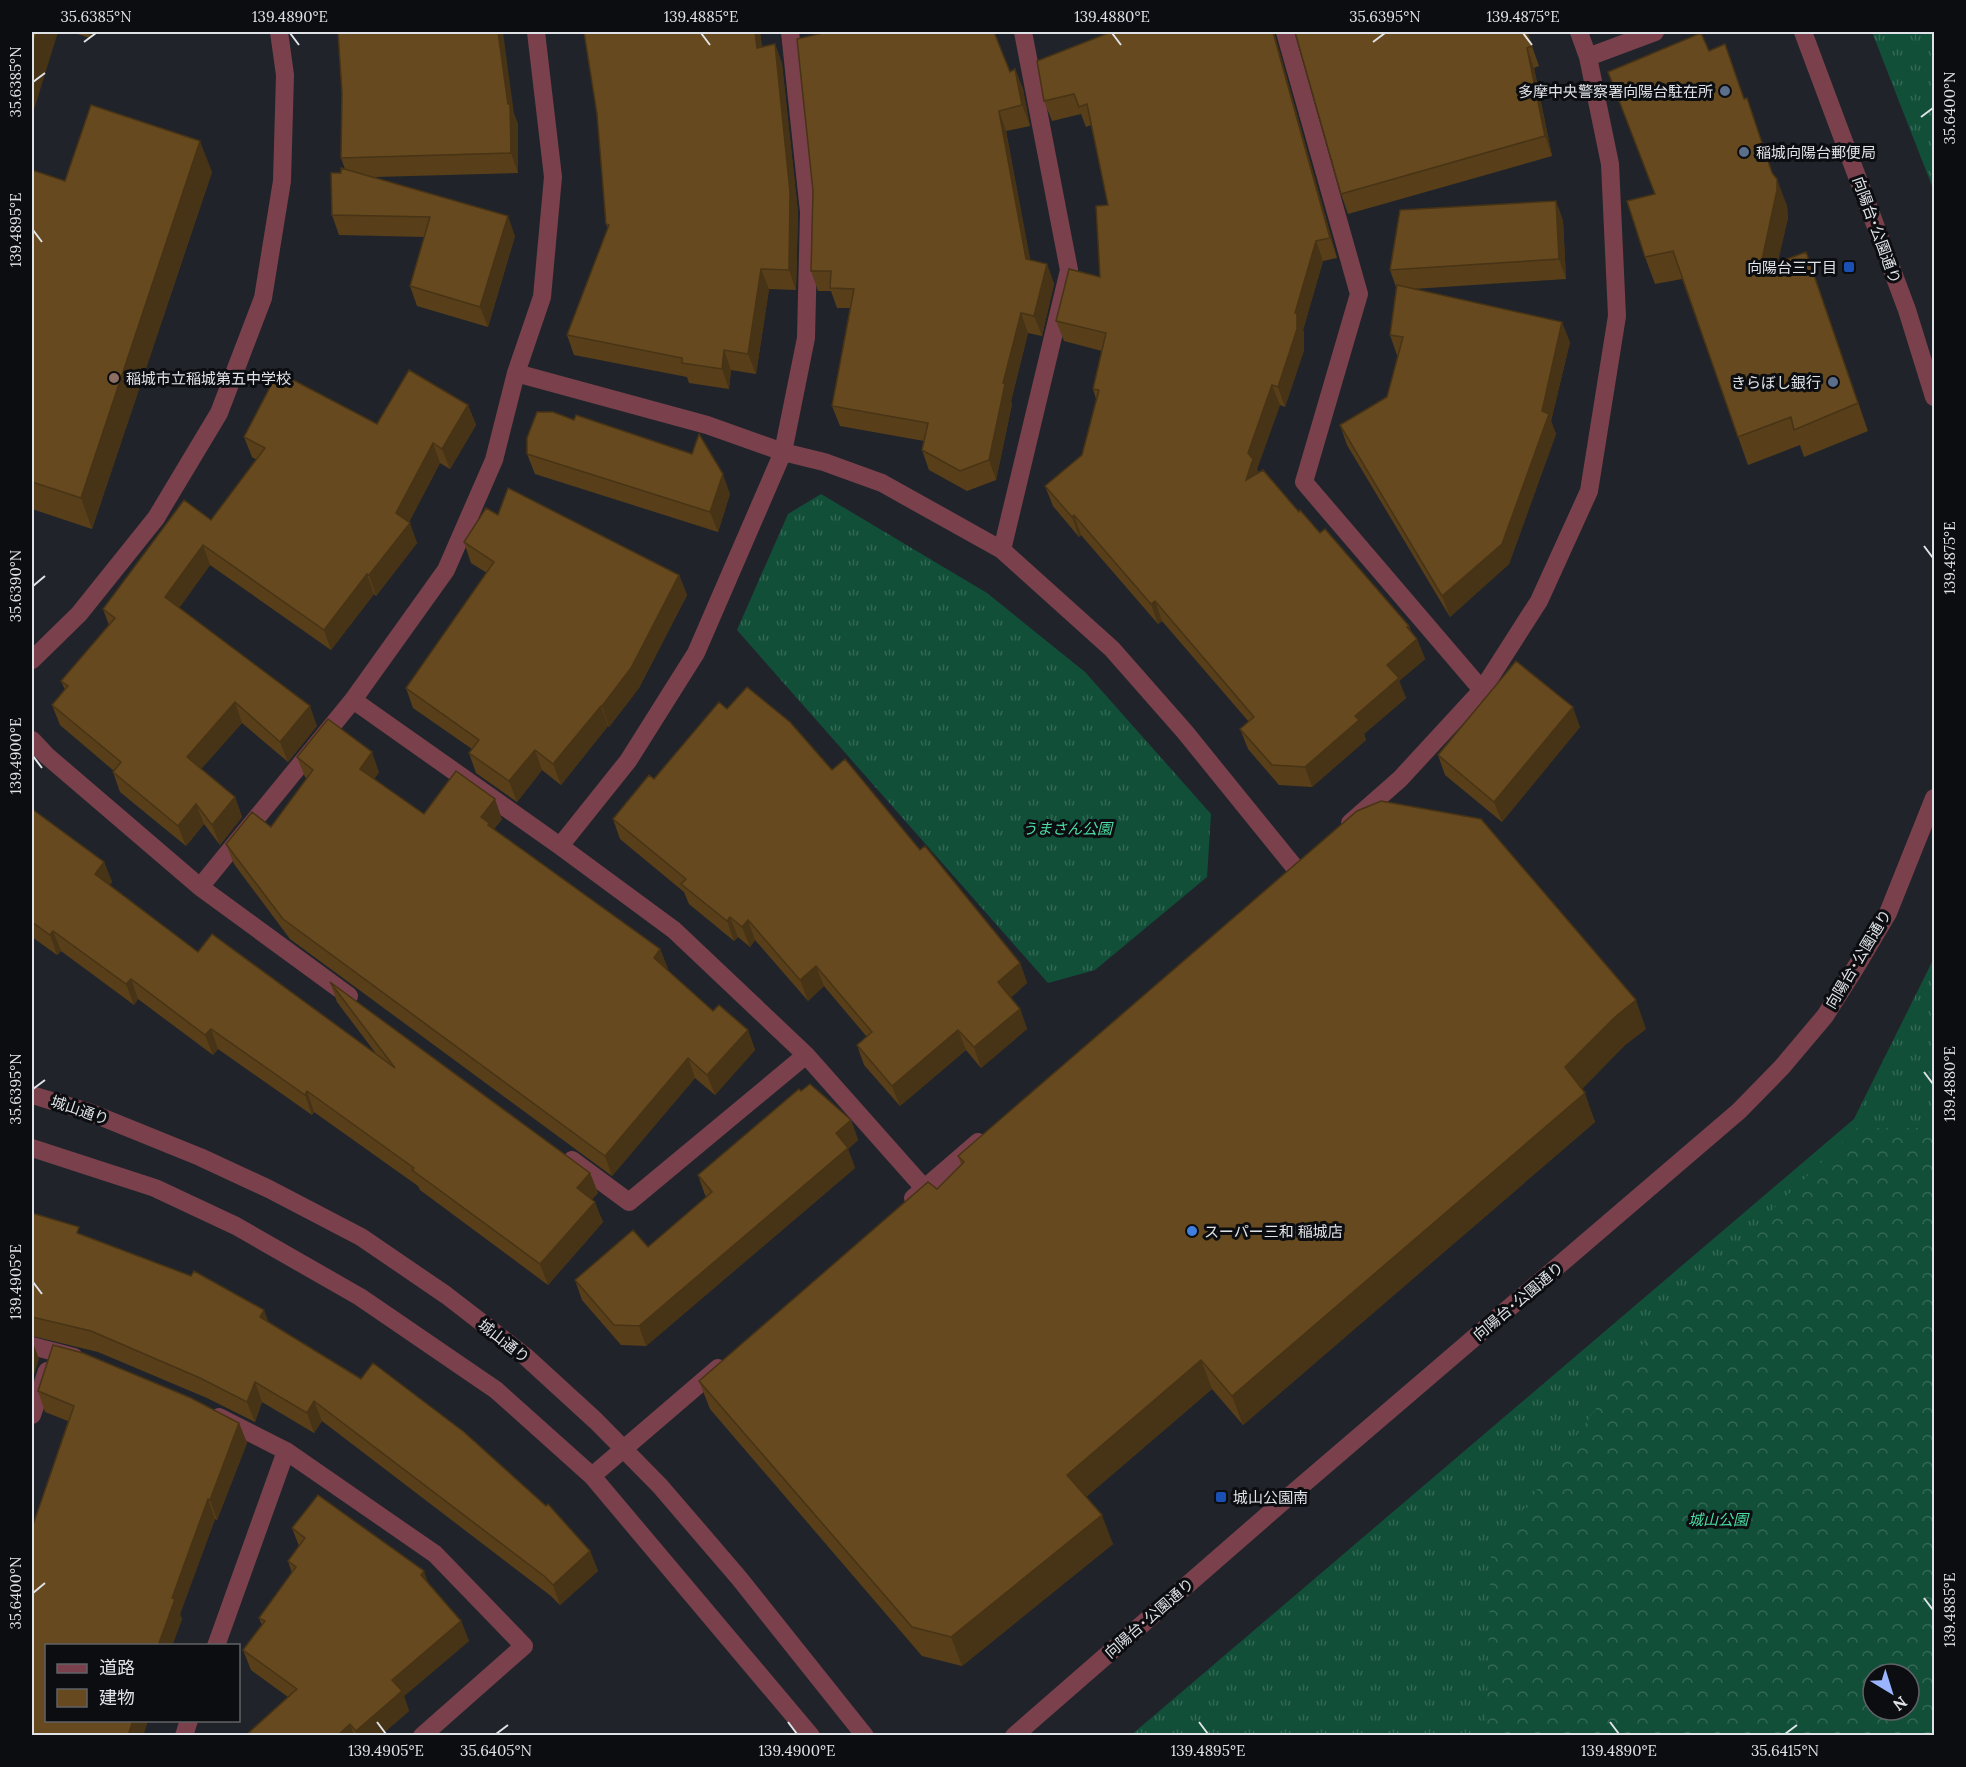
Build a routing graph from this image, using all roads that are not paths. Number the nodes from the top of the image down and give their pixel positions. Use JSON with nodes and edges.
{"nodes":[{"id":1,"x":279,"y":32,"type":"edge"},
{"id":2,"x":536,"y":32,"type":"edge"},
{"id":3,"x":790,"y":32,"type":"edge"},
{"id":4,"x":1023,"y":32,"type":"edge"},
{"id":5,"x":1285,"y":32,"type":"edge"},
{"id":6,"x":1579,"y":32,"type":"edge"},
{"id":7,"x":1655,"y":32,"type":"edge"},
{"id":8,"x":1803,"y":32,"type":"edge"},
{"id":9,"x":1588,"y":57,"type":"junction"},
{"id":10,"x":516,"y":373,"type":"junction"},
{"id":11,"x":1935,"y":397,"type":"edge"},
{"id":12,"x":783,"y":452,"type":"junction"},
{"id":13,"x":1002,"y":550,"type":"junction"},
{"id":14,"x":32,"y":660,"type":"edge"},
{"id":15,"x":1482,"y":690,"type":"junction"},
{"id":16,"x":353,"y":700,"type":"junction"},
{"id":17,"x":32,"y":740,"type":"edge"},
{"id":18,"x":1935,"y":798,"type":"edge"},
{"id":19,"x":1339,"y":832,"type":"edge"},
{"id":20,"x":561,"y":846,"type":"junction"},
{"id":21,"x":1313,"y":854,"type":"edge"},
{"id":22,"x":200,"y":887,"type":"junction"},
{"id":23,"x":362,"y":1006,"type":"edge"},
{"id":24,"x":807,"y":1055,"type":"junction"},
{"id":25,"x":32,"y":1095,"type":"edge"},
{"id":26,"x":988,"y":1134,"type":"edge"},
{"id":27,"x":32,"y":1148,"type":"edge"},
{"id":28,"x":562,"y":1153,"type":"edge"},
{"id":29,"x":924,"y":1188,"type":"junction"},
{"id":30,"x":898,"y":1211,"type":"edge"},
{"id":31,"x":32,"y":1346,"type":"edge"},
{"id":32,"x":53,"y":1352,"type":"junction"},
{"id":33,"x":731,"y":1356,"type":"edge"},
{"id":34,"x":94,"y":1362,"type":"edge"},
{"id":35,"x":203,"y":1408,"type":"edge"},
{"id":36,"x":32,"y":1415,"type":"edge"},
{"id":37,"x":624,"y":1448,"type":"junction"},
{"id":38,"x":286,"y":1451,"type":"junction"},
{"id":39,"x":592,"y":1476,"type":"junction"},
{"id":40,"x":217,"y":1644,"type":"edge"},
{"id":41,"x":422,"y":1736,"type":"edge"},
{"id":42,"x":811,"y":1736,"type":"edge"},
{"id":43,"x":866,"y":1736,"type":"edge"},
{"id":44,"x":1014,"y":1736,"type":"edge"}],
"edges":[{"from":1,"to":14,"type":"street"},
{"from":2,"to":10,"type":"street"},
{"from":3,"to":12,"type":"street"},
{"from":4,"to":13,"type":"street"},
{"from":5,"to":15,"type":"street"},
{"from":6,"to":9,"type":"street"},
{"from":7,"to":9,"type":"street"},
{"from":8,"to":11,"type":"street","name":"向陽台･公園通り"},
{"from":9,"to":15,"type":"street"},
{"from":10,"to":12,"type":"street"},
{"from":10,"to":16,"type":"street"},
{"from":12,"to":13,"type":"street"},
{"from":12,"to":20,"type":"street"},
{"from":13,"to":21,"type":"street"},
{"from":15,"to":19,"type":"street"},
{"from":16,"to":20,"type":"street"},
{"from":16,"to":22,"type":"street"},
{"from":17,"to":22,"type":"street"},
{"from":18,"to":44,"type":"street","name":"向陽台･公園通り"},
{"from":20,"to":24,"type":"street"},
{"from":22,"to":23,"type":"street"},
{"from":24,"to":28,"type":"street"},
{"from":24,"to":29,"type":"street"},
{"from":25,"to":37,"type":"street","name":"城山通り"},
{"from":26,"to":29,"type":"street"},
{"from":27,"to":39,"type":"street"},
{"from":29,"to":30,"type":"street"},
{"from":31,"to":32,"type":"street"},
{"from":32,"to":34,"type":"street"},
{"from":32,"to":36,"type":"street"},
{"from":33,"to":37,"type":"street"},
{"from":35,"to":38,"type":"street"},
{"from":37,"to":39,"type":"street"},
{"from":37,"to":43,"type":"street","name":"城山通り"},
{"from":38,"to":40,"type":"street"},
{"from":38,"to":41,"type":"street"},
{"from":39,"to":42,"type":"street"}]}
